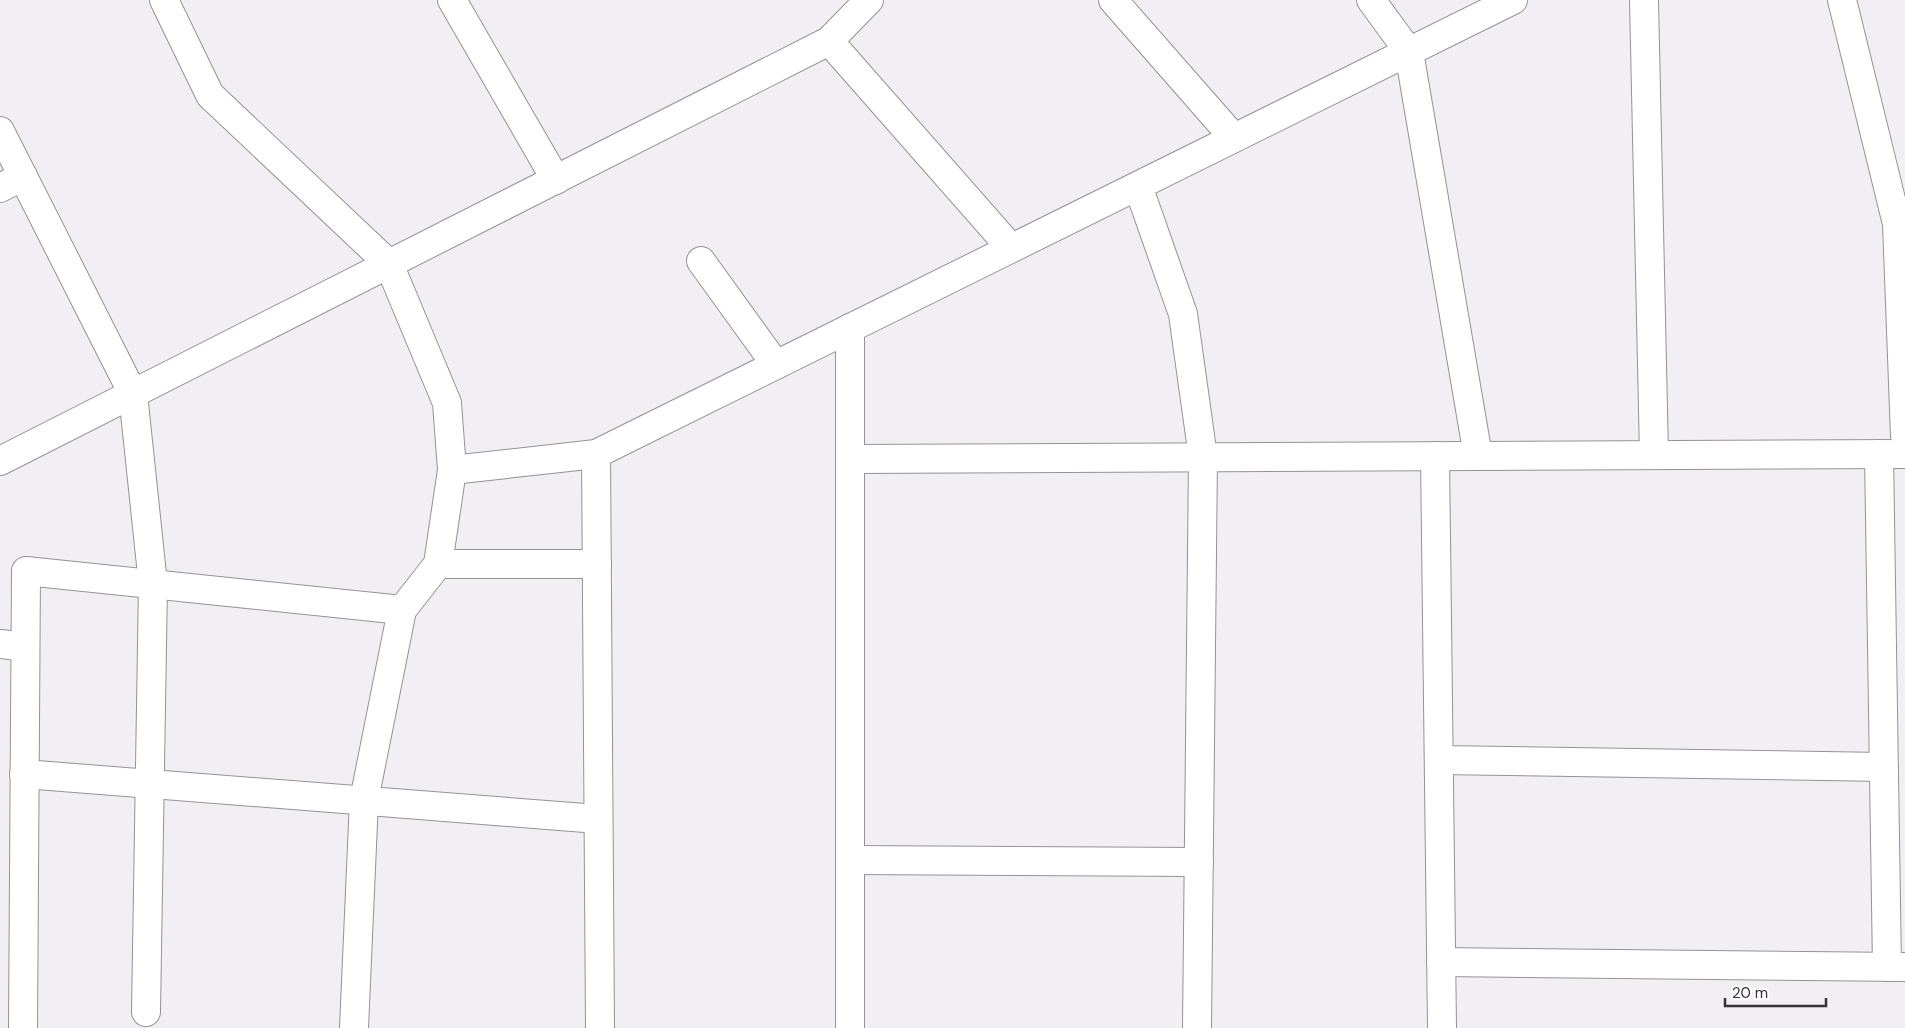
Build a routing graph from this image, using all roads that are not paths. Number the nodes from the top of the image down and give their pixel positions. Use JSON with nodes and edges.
{"nodes":[{"id":1,"x":164,"y":0,"type":"edge"},
{"id":2,"x":452,"y":0,"type":"edge"},
{"id":3,"x":869,"y":0,"type":"edge"},
{"id":4,"x":1113,"y":0,"type":"edge"},
{"id":5,"x":1371,"y":0,"type":"edge"},
{"id":6,"x":1514,"y":0,"type":"edge"},
{"id":7,"x":1842,"y":0,"type":"edge"},
{"id":8,"x":1647,"y":1,"type":"edge"},
{"id":9,"x":829,"y":41,"type":"junction"},
{"id":10,"x":1409,"y":52,"type":"junction"},
{"id":11,"x":0,"y":131,"type":"edge"},
{"id":12,"x":1234,"y":138,"type":"junction"},
{"id":13,"x":556,"y":180,"type":"junction"},
{"id":14,"x":12,"y":182,"type":"edge"},
{"id":15,"x":1138,"y":186,"type":"junction"},
{"id":16,"x":1901,"y":220,"type":"edge"},
{"id":17,"x":1011,"y":248,"type":"junction"},
{"id":18,"x":701,"y":261,"type":"dead end"},
{"id":19,"x":389,"y":264,"type":"junction"},
{"id":20,"x":850,"y":328,"type":"junction"},
{"id":21,"x":776,"y":365,"type":"junction"},
{"id":22,"x":133,"y":394,"type":"junction"},
{"id":23,"x":1905,"y":436,"type":"edge"},
{"id":24,"x":596,"y":454,"type":"junction"},
{"id":25,"x":1892,"y":454,"type":"edge"},
{"id":26,"x":1654,"y":455,"type":"junction"},
{"id":27,"x":1435,"y":456,"type":"junction"},
{"id":28,"x":1478,"y":456,"type":"junction"},
{"id":29,"x":1203,"y":457,"type":"junction"},
{"id":30,"x":850,"y":459,"type":"junction"},
{"id":31,"x":0,"y":461,"type":"edge"},
{"id":32,"x":452,"y":470,"type":"junction"},
{"id":33,"x":438,"y":564,"type":"junction"},
{"id":34,"x":597,"y":564,"type":"junction"},
{"id":35,"x":153,"y":584,"type":"junction"},
{"id":36,"x":402,"y":610,"type":"junction"},
{"id":37,"x":13,"y":646,"type":"edge"},
{"id":38,"x":1439,"y":760,"type":"junction"},
{"id":39,"x":1884,"y":767,"type":"junction"},
{"id":40,"x":24,"y":774,"type":"junction"},
{"id":41,"x":150,"y":784,"type":"junction"},
{"id":42,"x":364,"y":800,"type":"junction"},
{"id":43,"x":598,"y":819,"type":"junction"},
{"id":44,"x":850,"y":860,"type":"junction"},
{"id":45,"x":1199,"y":862,"type":"junction"},
{"id":46,"x":1441,"y":962,"type":"junction"},
{"id":47,"x":1896,"y":967,"type":"edge"},
{"id":48,"x":146,"y":1012,"type":"dead end"},
{"id":49,"x":23,"y":1028,"type":"edge"},
{"id":50,"x":354,"y":1028,"type":"edge"},
{"id":51,"x":600,"y":1028,"type":"edge"},
{"id":52,"x":850,"y":1028,"type":"edge"},
{"id":53,"x":1197,"y":1028,"type":"edge"},
{"id":54,"x":1442,"y":1028,"type":"edge"}],
"edges":[{"from":1,"to":19,"type":"street"},
{"from":2,"to":13,"type":"street"},
{"from":3,"to":9,"type":"street"},
{"from":4,"to":12,"type":"street"},
{"from":5,"to":10,"type":"street"},
{"from":6,"to":10,"type":"street"},
{"from":7,"to":16,"type":"street"},
{"from":8,"to":26,"type":"street"},
{"from":9,"to":13,"type":"street"},
{"from":9,"to":17,"type":"street"},
{"from":10,"to":12,"type":"street"},
{"from":10,"to":28,"type":"street"},
{"from":11,"to":14,"type":"street"},
{"from":12,"to":15,"type":"street"},
{"from":13,"to":19,"type":"street"},
{"from":14,"to":22,"type":"street"},
{"from":15,"to":17,"type":"street"},
{"from":15,"to":29,"type":"street"},
{"from":16,"to":23,"type":"street"},
{"from":17,"to":20,"type":"street"},
{"from":18,"to":21,"type":"street"},
{"from":19,"to":22,"type":"street"},
{"from":19,"to":32,"type":"street"},
{"from":20,"to":21,"type":"street"},
{"from":20,"to":30,"type":"street"},
{"from":21,"to":24,"type":"street"},
{"from":22,"to":31,"type":"street"},
{"from":22,"to":35,"type":"street"},
{"from":24,"to":32,"type":"street"},
{"from":24,"to":34,"type":"street"},
{"from":25,"to":26,"type":"street"},
{"from":25,"to":39,"type":"street"},
{"from":26,"to":28,"type":"street"},
{"from":27,"to":28,"type":"street"},
{"from":27,"to":29,"type":"street"},
{"from":27,"to":38,"type":"street"},
{"from":29,"to":30,"type":"street"},
{"from":29,"to":45,"type":"street"},
{"from":30,"to":44,"type":"street"},
{"from":32,"to":33,"type":"street"},
{"from":33,"to":34,"type":"street"},
{"from":33,"to":36,"type":"street"},
{"from":34,"to":43,"type":"street"},
{"from":35,"to":36,"type":"street"},
{"from":35,"to":37,"type":"street"},
{"from":35,"to":41,"type":"street"},
{"from":36,"to":42,"type":"street"},
{"from":37,"to":40,"type":"street"},
{"from":38,"to":39,"type":"street"},
{"from":38,"to":46,"type":"street"},
{"from":39,"to":47,"type":"street"},
{"from":40,"to":41,"type":"street"},
{"from":40,"to":49,"type":"street"},
{"from":41,"to":42,"type":"street"},
{"from":41,"to":48,"type":"street"},
{"from":42,"to":43,"type":"street"},
{"from":42,"to":50,"type":"street"},
{"from":43,"to":51,"type":"street"},
{"from":44,"to":45,"type":"street"},
{"from":44,"to":52,"type":"street"},
{"from":45,"to":53,"type":"street"},
{"from":46,"to":47,"type":"street"},
{"from":46,"to":54,"type":"street"}]}
